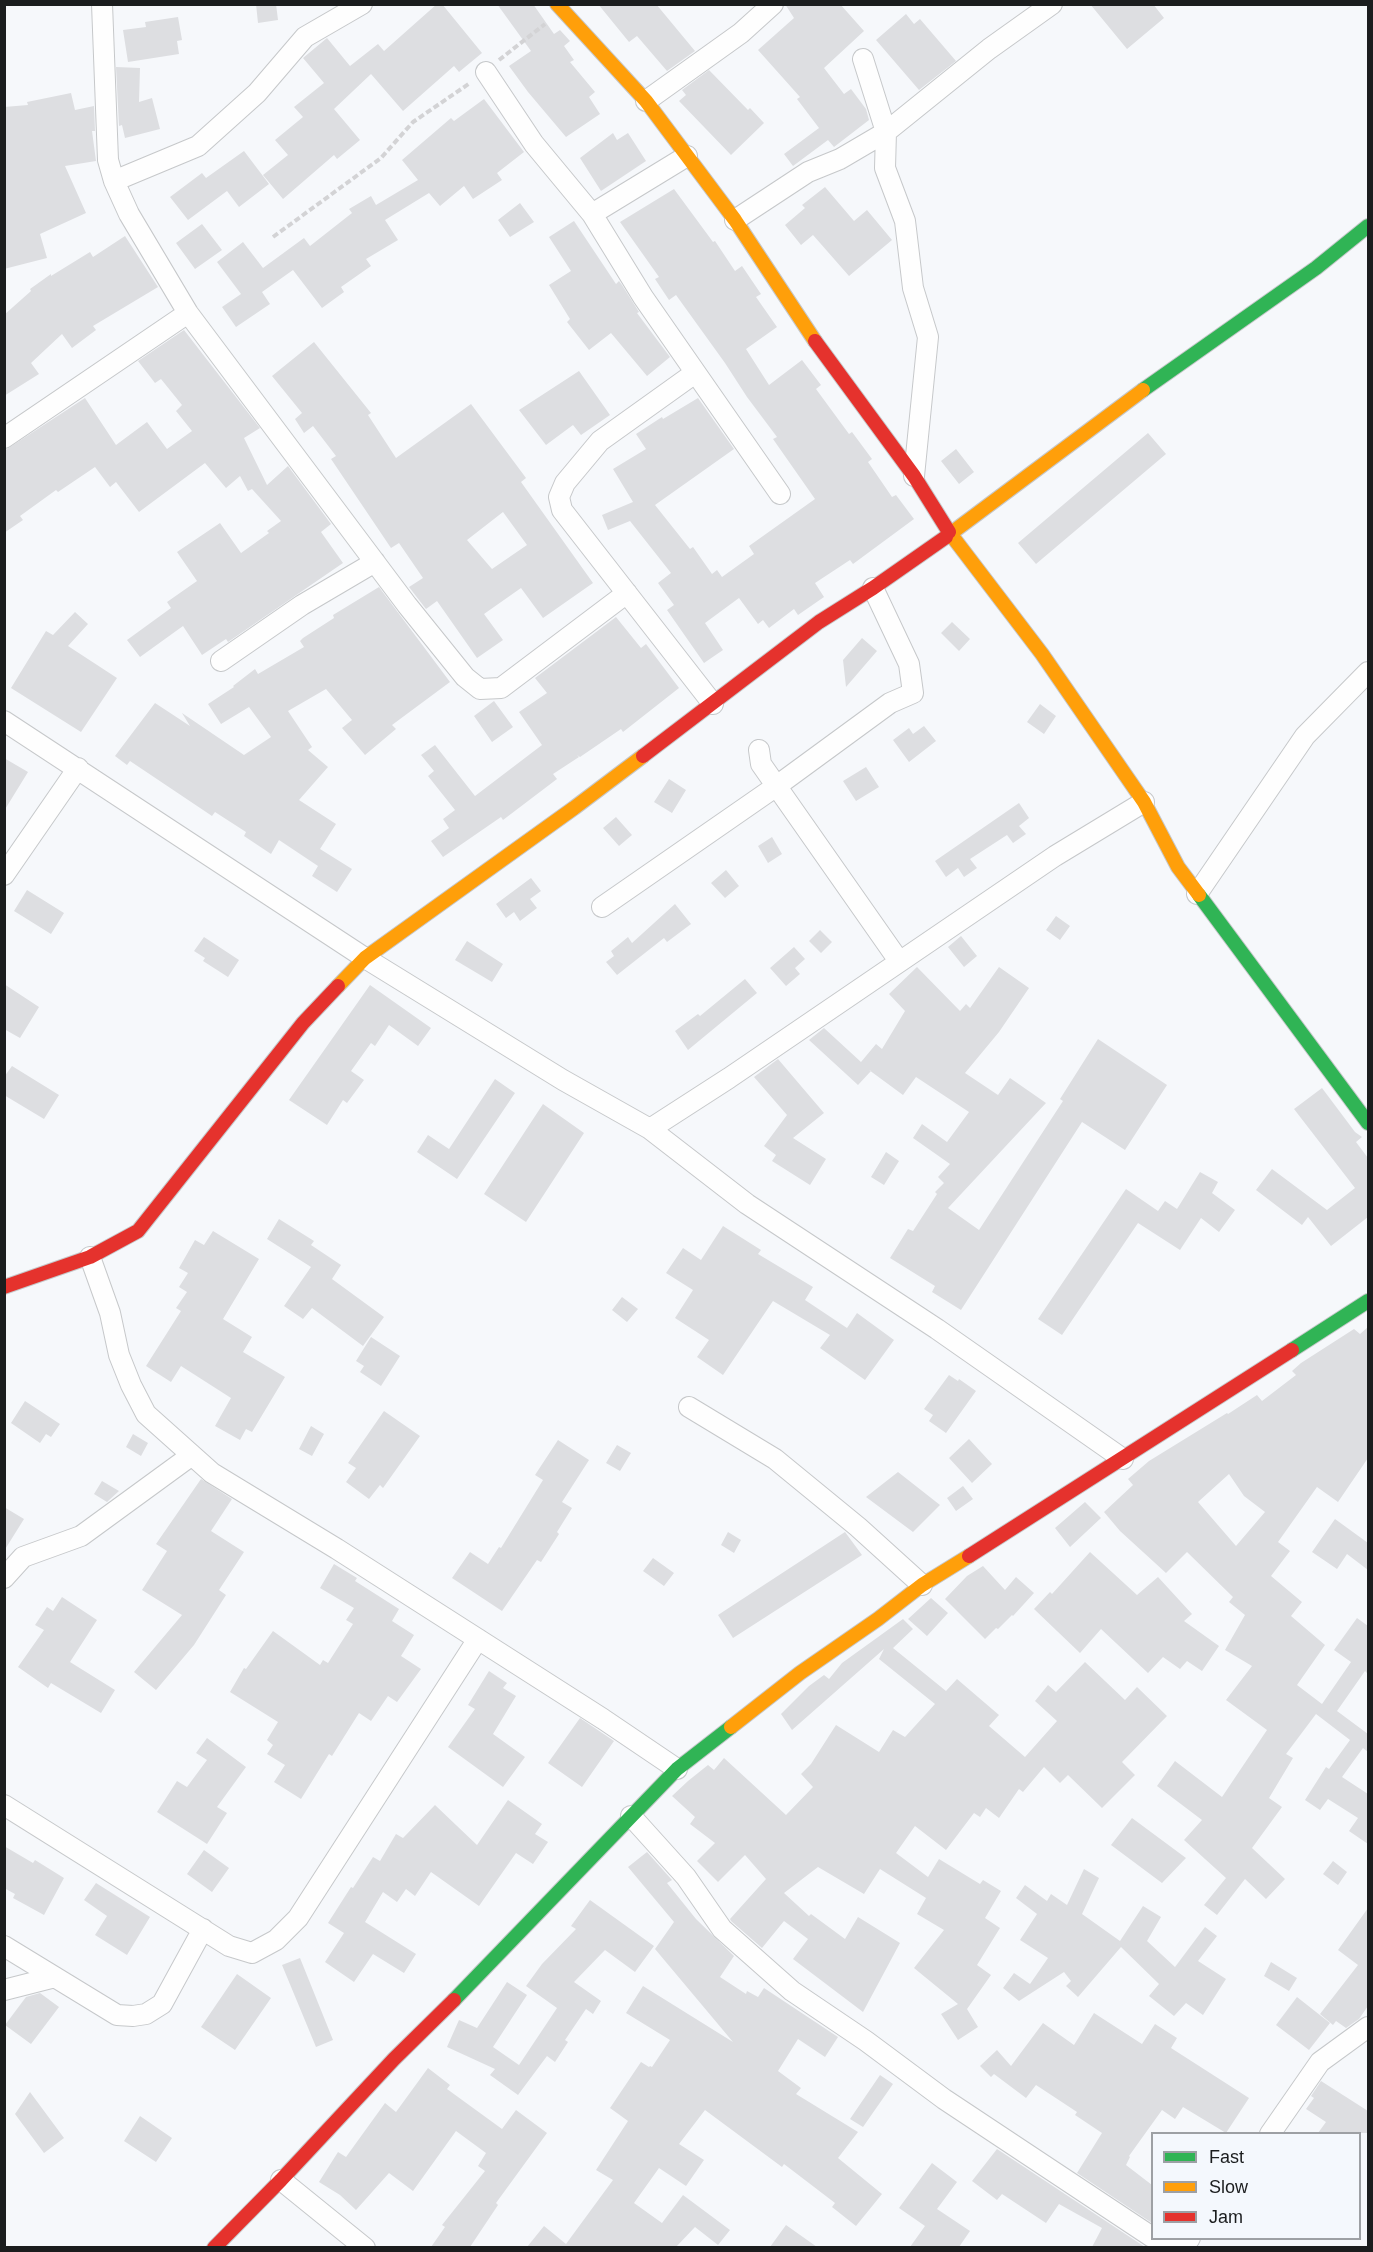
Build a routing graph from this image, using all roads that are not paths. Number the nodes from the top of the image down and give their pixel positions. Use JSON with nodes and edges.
{"nodes":[{"id":1,"x":102,"y":4,"type":"edge"},
{"id":2,"x":362,"y":4,"type":"edge"},
{"id":3,"x":773,"y":4,"type":"edge"},
{"id":4,"x":1052,"y":4,"type":"edge"},
{"id":5,"x":560,"y":8,"type":"edge"},
{"id":6,"x":863,"y":59,"type":"dead end"},
{"id":7,"x":486,"y":72,"type":"road end"},
{"id":8,"x":646,"y":101,"type":"junction"},
{"id":9,"x":886,"y":132,"type":"junction"},
{"id":10,"x":687,"y":156,"type":"junction"},
{"id":11,"x":114,"y":181,"type":"junction"},
{"id":12,"x":592,"y":214,"type":"junction"},
{"id":13,"x":735,"y":220,"type":"junction"},
{"id":14,"x":1368,"y":226,"type":"edge"},
{"id":15,"x":189,"y":313,"type":"junction"},
{"id":16,"x":695,"y":373,"type":"junction"},
{"id":17,"x":4,"y":438,"type":"edge"},
{"id":18,"x":914,"y":476,"type":"junction"},
{"id":19,"x":780,"y":494,"type":"dead end"},
{"id":20,"x":950,"y":534,"type":"junction"},
{"id":21,"x":375,"y":562,"type":"junction"},
{"id":22,"x":873,"y":588,"type":"junction"},
{"id":23,"x":627,"y":593,"type":"junction"},
{"id":24,"x":221,"y":661,"type":"dead end"},
{"id":25,"x":1368,"y":672,"type":"edge"},
{"id":26,"x":713,"y":704,"type":"junction"},
{"id":27,"x":4,"y":721,"type":"edge"},
{"id":28,"x":759,"y":750,"type":"dead end"},
{"id":29,"x":78,"y":768,"type":"junction"},
{"id":30,"x":778,"y":785,"type":"junction"},
{"id":31,"x":1144,"y":802,"type":"junction"},
{"id":32,"x":4,"y":875,"type":"edge"},
{"id":33,"x":1197,"y":894,"type":"junction"},
{"id":34,"x":602,"y":907,"type":"dead end"},
{"id":35,"x":365,"y":958,"type":"junction"},
{"id":36,"x":899,"y":961,"type":"junction"},
{"id":37,"x":1368,"y":1123,"type":"edge"},
{"id":38,"x":650,"y":1129,"type":"junction"},
{"id":39,"x":90,"y":1257,"type":"junction"},
{"id":40,"x":4,"y":1287,"type":"edge"},
{"id":41,"x":1368,"y":1301,"type":"edge"},
{"id":42,"x":689,"y":1407,"type":"dead end"},
{"id":43,"x":192,"y":1455,"type":"junction"},
{"id":44,"x":1122,"y":1459,"type":"junction"},
{"id":45,"x":4,"y":1578,"type":"edge"},
{"id":46,"x":922,"y":1585,"type":"junction"},
{"id":47,"x":478,"y":1639,"type":"junction"},
{"id":48,"x":676,"y":1769,"type":"junction"},
{"id":49,"x":4,"y":1805,"type":"edge"},
{"id":50,"x":630,"y":1816,"type":"junction"},
{"id":51,"x":203,"y":1929,"type":"junction"},
{"id":52,"x":4,"y":1946,"type":"edge"},
{"id":53,"x":55,"y":1977,"type":"junction"},
{"id":54,"x":4,"y":1990,"type":"edge"},
{"id":55,"x":1368,"y":2026,"type":"edge"},
{"id":56,"x":1271,"y":2132,"type":"edge"},
{"id":57,"x":281,"y":2180,"type":"junction"},
{"id":58,"x":1151,"y":2236,"type":"edge"},
{"id":59,"x":214,"y":2247,"type":"edge"},
{"id":60,"x":365,"y":2247,"type":"edge"}],
"edges":[{"from":1,"to":11,"type":"street"},
{"from":2,"to":11,"type":"street"},
{"from":3,"to":8,"type":"street"},
{"from":4,"to":9,"type":"street"},
{"from":5,"to":8,"type":"street"},
{"from":6,"to":9,"type":"street"},
{"from":7,"to":12,"type":"street"},
{"from":8,"to":10,"type":"street"},
{"from":9,"to":13,"type":"street"},
{"from":9,"to":18,"type":"street"},
{"from":10,"to":12,"type":"street"},
{"from":10,"to":13,"type":"street"},
{"from":11,"to":15,"type":"street"},
{"from":12,"to":16,"type":"street"},
{"from":13,"to":18,"type":"street"},
{"from":14,"to":20,"type":"street"},
{"from":15,"to":17,"type":"street"},
{"from":15,"to":21,"type":"street"},
{"from":16,"to":19,"type":"street"},
{"from":16,"to":23,"type":"street"},
{"from":18,"to":20,"type":"street"},
{"from":20,"to":22,"type":"street"},
{"from":20,"to":31,"type":"street"},
{"from":21,"to":23,"type":"street"},
{"from":21,"to":24,"type":"street"},
{"from":22,"to":26,"type":"street"},
{"from":22,"to":30,"type":"street"},
{"from":23,"to":26,"type":"street"},
{"from":25,"to":33,"type":"street"},
{"from":26,"to":35,"type":"street"},
{"from":27,"to":29,"type":"street"},
{"from":28,"to":30,"type":"street"},
{"from":29,"to":32,"type":"street"},
{"from":29,"to":35,"type":"street"},
{"from":30,"to":34,"type":"street"},
{"from":30,"to":36,"type":"street"},
{"from":31,"to":33,"type":"street"},
{"from":31,"to":36,"type":"street"},
{"from":33,"to":37,"type":"street"},
{"from":35,"to":38,"type":"street"},
{"from":35,"to":39,"type":"street"},
{"from":36,"to":38,"type":"street"},
{"from":38,"to":44,"type":"street"},
{"from":39,"to":40,"type":"street"},
{"from":39,"to":43,"type":"street"},
{"from":41,"to":44,"type":"street"},
{"from":42,"to":46,"type":"street"},
{"from":43,"to":45,"type":"street"},
{"from":43,"to":47,"type":"street"},
{"from":44,"to":46,"type":"street"},
{"from":46,"to":48,"type":"street"},
{"from":47,"to":48,"type":"street"},
{"from":47,"to":51,"type":"street"},
{"from":48,"to":50,"type":"street"},
{"from":49,"to":51,"type":"street"},
{"from":50,"to":57,"type":"street"},
{"from":50,"to":58,"type":"street"},
{"from":51,"to":53,"type":"street"},
{"from":52,"to":53,"type":"street"},
{"from":53,"to":54,"type":"street"},
{"from":55,"to":56,"type":"street"},
{"from":57,"to":59,"type":"street"},
{"from":57,"to":60,"type":"street"}]}
